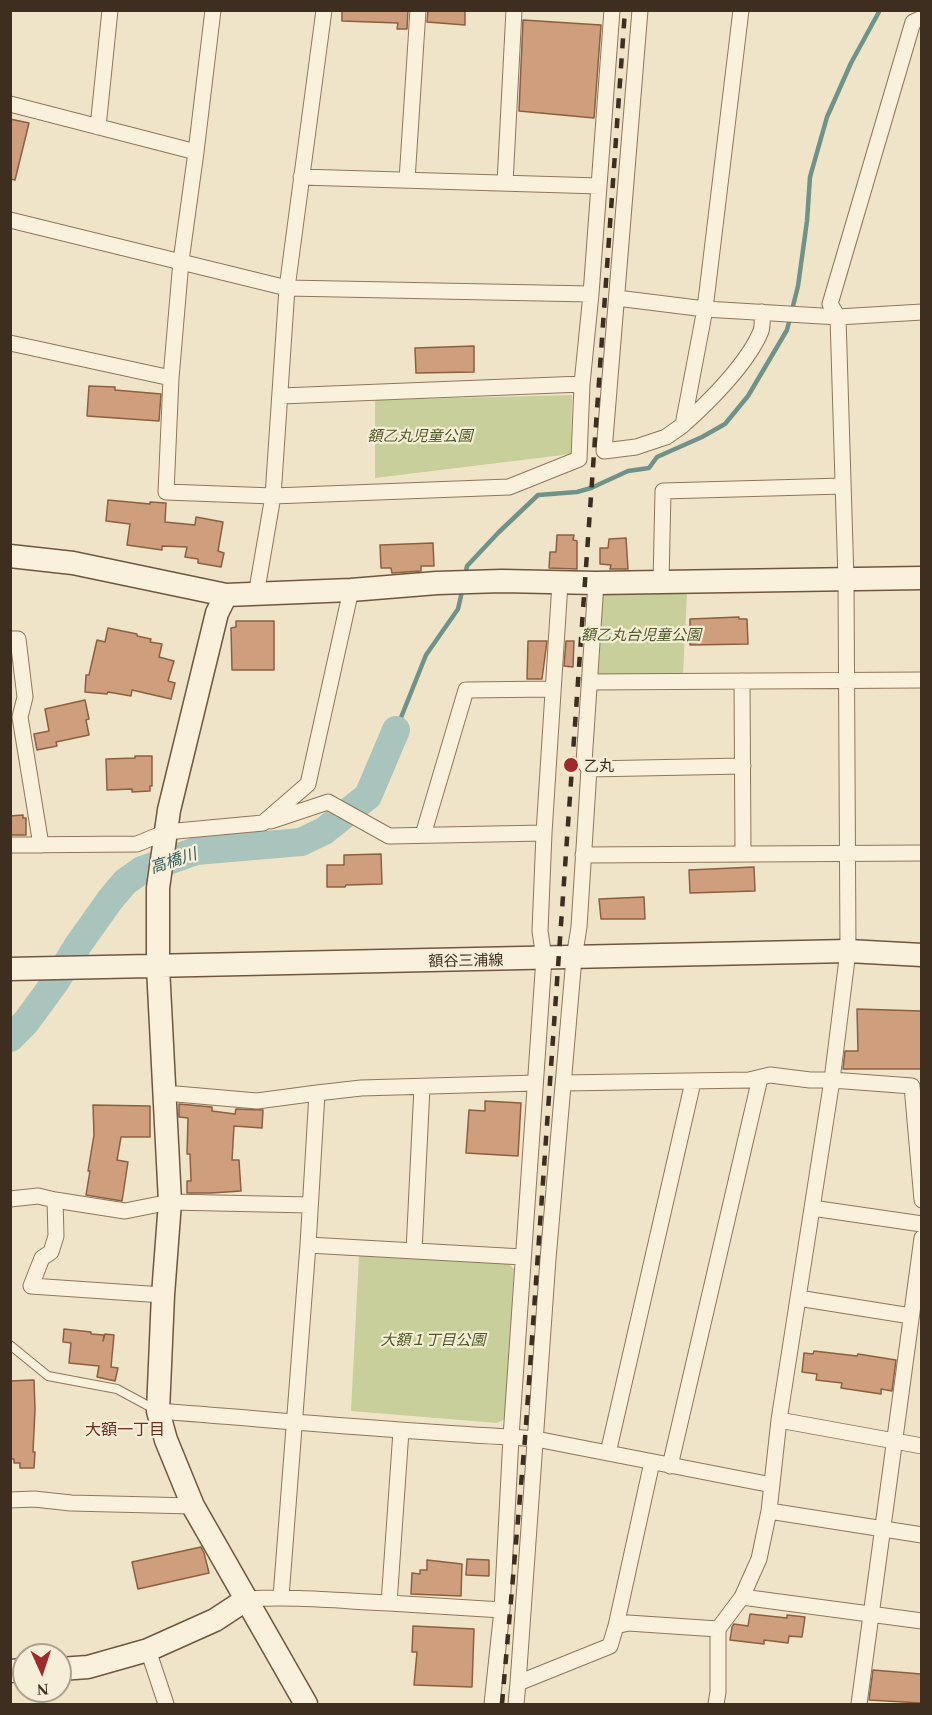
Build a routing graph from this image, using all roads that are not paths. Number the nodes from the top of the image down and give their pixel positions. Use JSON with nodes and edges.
{"nodes":[{"id":1,"x":110,"y":10,"type":"edge"},
{"id":2,"x":213,"y":10,"type":"edge"},
{"id":3,"x":324,"y":10,"type":"edge"},
{"id":4,"x":418,"y":10,"type":"edge"},
{"id":5,"x":514,"y":10,"type":"edge"},
{"id":6,"x":607,"y":10,"type":"edge"},
{"id":7,"x":640,"y":10,"type":"edge"},
{"id":8,"x":741,"y":10,"type":"edge"},
{"id":9,"x":612,"y":11,"type":"edge"},
{"id":10,"x":921,"y":18,"type":"edge"},
{"id":11,"x":10,"y":104,"type":"edge"},
{"id":12,"x":98,"y":127,"type":"junction"},
{"id":13,"x":196,"y":152,"type":"junction"},
{"id":14,"x":301,"y":177,"type":"junction"},
{"id":15,"x":407,"y":180,"type":"junction"},
{"id":16,"x":505,"y":183,"type":"junction"},
{"id":17,"x":599,"y":186,"type":"junction"},
{"id":18,"x":10,"y":220,"type":"edge"},
{"id":19,"x":181,"y":261,"type":"junction"},
{"id":20,"x":286,"y":288,"type":"junction"},
{"id":21,"x":591,"y":294,"type":"junction"},
{"id":22,"x":617,"y":297,"type":"junction"},
{"id":23,"x":705,"y":309,"type":"junction"},
{"id":24,"x":765,"y":312,"type":"junction"},
{"id":25,"x":921,"y":312,"type":"edge"},
{"id":26,"x":838,"y":317,"type":"junction"},
{"id":27,"x":10,"y":343,"type":"edge"},
{"id":28,"x":171,"y":378,"type":"junction"},
{"id":29,"x":582,"y":384,"type":"junction"},
{"id":30,"x":280,"y":396,"type":"junction"},
{"id":31,"x":683,"y":425,"type":"junction"},
{"id":32,"x":843,"y":486,"type":"junction"},
{"id":33,"x":273,"y":495,"type":"junction"},
{"id":34,"x":10,"y":555,"type":"edge"},
{"id":35,"x":921,"y":578,"type":"edge"},
{"id":36,"x":846,"y":580,"type":"junction"},
{"id":37,"x":596,"y":583,"type":"junction"},
{"id":38,"x":661,"y":583,"type":"junction"},
{"id":39,"x":560,"y":584,"type":"junction"},
{"id":40,"x":351,"y":590,"type":"junction"},
{"id":41,"x":225,"y":595,"type":"junction"},
{"id":42,"x":256,"y":595,"type":"junction"},
{"id":43,"x":10,"y":639,"type":"edge"},
{"id":44,"x":921,"y":680,"type":"edge"},
{"id":45,"x":742,"y":681,"type":"junction"},
{"id":46,"x":846,"y":681,"type":"junction"},
{"id":47,"x":590,"y":682,"type":"junction"},
{"id":48,"x":553,"y":689,"type":"junction"},
{"id":49,"x":743,"y":766,"type":"junction"},
{"id":50,"x":589,"y":769,"type":"junction"},
{"id":51,"x":263,"y":824,"type":"junction"},
{"id":52,"x":544,"y":833,"type":"junction"},
{"id":53,"x":423,"y":836,"type":"junction"},
{"id":54,"x":165,"y":839,"type":"junction"},
{"id":55,"x":10,"y":845,"type":"edge"},
{"id":56,"x":41,"y":845,"type":"junction"},
{"id":57,"x":921,"y":852,"type":"edge"},
{"id":58,"x":848,"y":853,"type":"junction"},
{"id":59,"x":743,"y":854,"type":"junction"},
{"id":60,"x":583,"y":855,"type":"junction"},
{"id":61,"x":848,"y":951,"type":"junction"},
{"id":62,"x":921,"y":955,"type":"edge"},
{"id":63,"x":544,"y":958,"type":"junction"},
{"id":64,"x":574,"y":958,"type":"junction"},
{"id":65,"x":158,"y":967,"type":"junction"},
{"id":66,"x":19,"y":968,"type":"edge"},
{"id":67,"x":760,"y":1078,"type":"junction"},
{"id":68,"x":832,"y":1080,"type":"junction"},
{"id":69,"x":693,"y":1082,"type":"junction"},
{"id":70,"x":535,"y":1083,"type":"junction"},
{"id":71,"x":564,"y":1083,"type":"junction"},
{"id":72,"x":422,"y":1086,"type":"junction"},
{"id":73,"x":165,"y":1093,"type":"junction"},
{"id":74,"x":317,"y":1093,"type":"junction"},
{"id":75,"x":10,"y":1199,"type":"edge"},
{"id":76,"x":56,"y":1200,"type":"junction"},
{"id":77,"x":921,"y":1200,"type":"edge"},
{"id":78,"x":170,"y":1202,"type":"junction"},
{"id":79,"x":310,"y":1206,"type":"junction"},
{"id":80,"x":812,"y":1208,"type":"junction"},
{"id":81,"x":921,"y":1224,"type":"edge"},
{"id":82,"x":921,"y":1238,"type":"edge"},
{"id":83,"x":308,"y":1245,"type":"junction"},
{"id":84,"x":414,"y":1251,"type":"junction"},
{"id":85,"x":524,"y":1257,"type":"junction"},
{"id":86,"x":163,"y":1295,"type":"junction"},
{"id":87,"x":798,"y":1298,"type":"junction"},
{"id":88,"x":911,"y":1316,"type":"junction"},
{"id":89,"x":10,"y":1345,"type":"edge"},
{"id":90,"x":158,"y":1411,"type":"junction"},
{"id":91,"x":779,"y":1420,"type":"junction"},
{"id":92,"x":294,"y":1421,"type":"junction"},
{"id":93,"x":401,"y":1431,"type":"junction"},
{"id":94,"x":511,"y":1437,"type":"junction"},
{"id":95,"x":536,"y":1439,"type":"junction"},
{"id":96,"x":894,"y":1440,"type":"junction"},
{"id":97,"x":921,"y":1446,"type":"edge"},
{"id":98,"x":608,"y":1453,"type":"junction"},
{"id":99,"x":652,"y":1462,"type":"junction"},
{"id":100,"x":670,"y":1466,"type":"junction"},
{"id":101,"x":772,"y":1485,"type":"junction"},
{"id":102,"x":10,"y":1500,"type":"edge"},
{"id":103,"x":193,"y":1506,"type":"junction"},
{"id":104,"x":769,"y":1511,"type":"junction"},
{"id":105,"x":882,"y":1530,"type":"junction"},
{"id":106,"x":921,"y":1535,"type":"edge"},
{"id":107,"x":281,"y":1597,"type":"junction"},
{"id":108,"x":742,"y":1597,"type":"junction"},
{"id":109,"x":247,"y":1599,"type":"junction"},
{"id":110,"x":389,"y":1603,"type":"junction"},
{"id":111,"x":501,"y":1610,"type":"junction"},
{"id":112,"x":870,"y":1613,"type":"junction"},
{"id":113,"x":921,"y":1621,"type":"edge"},
{"id":114,"x":616,"y":1626,"type":"junction"},
{"id":115,"x":718,"y":1629,"type":"junction"},
{"id":116,"x":148,"y":1650,"type":"junction"},
{"id":117,"x":72,"y":1669,"type":"edge"},
{"id":118,"x":290,"y":1676,"type":"junction"},
{"id":119,"x":518,"y":1683,"type":"junction"},
{"id":120,"x":166,"y":1704,"type":"edge"},
{"id":121,"x":286,"y":1704,"type":"edge"},
{"id":122,"x":306,"y":1704,"type":"edge"},
{"id":123,"x":492,"y":1704,"type":"edge"},
{"id":124,"x":516,"y":1704,"type":"edge"},
{"id":125,"x":716,"y":1704,"type":"edge"},
{"id":126,"x":859,"y":1704,"type":"edge"}],
"edges":[{"from":1,"to":12,"type":"street"},
{"from":2,"to":13,"type":"street"},
{"from":3,"to":14,"type":"street"},
{"from":4,"to":15,"type":"street"},
{"from":5,"to":16,"type":"street"},
{"from":6,"to":9,"type":"street"},
{"from":7,"to":22,"type":"street"},
{"from":8,"to":23,"type":"street"},
{"from":9,"to":17,"type":"street"},
{"from":10,"to":26,"type":"street"},
{"from":11,"to":12,"type":"street"},
{"from":12,"to":13,"type":"street"},
{"from":13,"to":19,"type":"street"},
{"from":14,"to":15,"type":"street"},
{"from":14,"to":20,"type":"street"},
{"from":15,"to":16,"type":"street"},
{"from":16,"to":17,"type":"street"},
{"from":17,"to":21,"type":"street"},
{"from":18,"to":19,"type":"street"},
{"from":19,"to":20,"type":"street"},
{"from":19,"to":28,"type":"street"},
{"from":20,"to":21,"type":"street"},
{"from":20,"to":30,"type":"street"},
{"from":21,"to":29,"type":"street"},
{"from":22,"to":23,"type":"street"},
{"from":22,"to":31,"type":"street"},
{"from":23,"to":24,"type":"street"},
{"from":23,"to":31,"type":"street"},
{"from":24,"to":26,"type":"street"},
{"from":24,"to":31,"type":"street"},
{"from":25,"to":26,"type":"street"},
{"from":26,"to":32,"type":"street"},
{"from":27,"to":28,"type":"street"},
{"from":28,"to":33,"type":"street"},
{"from":29,"to":30,"type":"street"},
{"from":29,"to":33,"type":"street"},
{"from":30,"to":33,"type":"street"},
{"from":32,"to":36,"type":"street"},
{"from":32,"to":38,"type":"street"},
{"from":33,"to":42,"type":"street"},
{"from":34,"to":41,"type":"street"},
{"from":35,"to":36,"type":"street"},
{"from":36,"to":38,"type":"street"},
{"from":36,"to":46,"type":"street"},
{"from":37,"to":38,"type":"street"},
{"from":37,"to":39,"type":"street"},
{"from":37,"to":47,"type":"street"},
{"from":39,"to":40,"type":"street"},
{"from":39,"to":48,"type":"street"},
{"from":40,"to":42,"type":"street"},
{"from":40,"to":51,"type":"street"},
{"from":41,"to":42,"type":"street"},
{"from":41,"to":54,"type":"street"},
{"from":43,"to":56,"type":"street"},
{"from":44,"to":46,"type":"street"},
{"from":45,"to":46,"type":"street"},
{"from":45,"to":47,"type":"street"},
{"from":45,"to":49,"type":"street"},
{"from":46,"to":58,"type":"street"},
{"from":47,"to":50,"type":"street"},
{"from":48,"to":52,"type":"street"},
{"from":48,"to":53,"type":"street"},
{"from":49,"to":50,"type":"street"},
{"from":49,"to":59,"type":"street"},
{"from":50,"to":60,"type":"street"},
{"from":51,"to":53,"type":"street"},
{"from":51,"to":54,"type":"street"},
{"from":52,"to":53,"type":"street"},
{"from":52,"to":63,"type":"street"},
{"from":54,"to":56,"type":"street"},
{"from":54,"to":65,"type":"street"},
{"from":55,"to":56,"type":"street"},
{"from":57,"to":58,"type":"street"},
{"from":58,"to":59,"type":"street"},
{"from":58,"to":61,"type":"street"},
{"from":59,"to":60,"type":"street"},
{"from":60,"to":64,"type":"street"},
{"from":61,"to":62,"type":"street","name":"額谷三浦線"},
{"from":61,"to":64,"type":"street","name":"額谷三浦線"},
{"from":61,"to":68,"type":"street"},
{"from":63,"to":64,"type":"street","name":"額谷三浦線"},
{"from":63,"to":65,"type":"street","name":"額谷三浦線"},
{"from":63,"to":70,"type":"street"},
{"from":64,"to":71,"type":"street"},
{"from":65,"to":66,"type":"street","name":"額谷三浦線"},
{"from":65,"to":73,"type":"street"},
{"from":67,"to":68,"type":"street"},
{"from":67,"to":69,"type":"street"},
{"from":67,"to":100,"type":"street"},
{"from":68,"to":77,"type":"street"},
{"from":68,"to":80,"type":"street"},
{"from":69,"to":71,"type":"street"},
{"from":69,"to":98,"type":"street"},
{"from":70,"to":72,"type":"street"},
{"from":70,"to":85,"type":"street"},
{"from":71,"to":95,"type":"street"},
{"from":72,"to":74,"type":"street"},
{"from":72,"to":84,"type":"street"},
{"from":73,"to":74,"type":"street"},
{"from":73,"to":78,"type":"street"},
{"from":74,"to":79,"type":"street"},
{"from":75,"to":76,"type":"street"},
{"from":76,"to":78,"type":"street"},
{"from":76,"to":86,"type":"street"},
{"from":78,"to":79,"type":"street"},
{"from":78,"to":86,"type":"street"},
{"from":79,"to":83,"type":"street"},
{"from":80,"to":81,"type":"street"},
{"from":80,"to":87,"type":"street"},
{"from":82,"to":88,"type":"street"},
{"from":83,"to":84,"type":"street"},
{"from":83,"to":92,"type":"street"},
{"from":84,"to":85,"type":"street"},
{"from":85,"to":94,"type":"street"},
{"from":86,"to":90,"type":"street"},
{"from":87,"to":88,"type":"street"},
{"from":87,"to":91,"type":"street"},
{"from":88,"to":96,"type":"street"},
{"from":89,"to":90,"type":"lane"},
{"from":90,"to":92,"type":"street"},
{"from":90,"to":103,"type":"street"},
{"from":91,"to":96,"type":"street"},
{"from":91,"to":101,"type":"street"},
{"from":92,"to":93,"type":"street"},
{"from":92,"to":107,"type":"street"},
{"from":93,"to":94,"type":"street"},
{"from":93,"to":110,"type":"street"},
{"from":94,"to":95,"type":"street"},
{"from":94,"to":111,"type":"street"},
{"from":95,"to":98,"type":"street"},
{"from":95,"to":119,"type":"street"},
{"from":96,"to":97,"type":"street"},
{"from":96,"to":105,"type":"street"},
{"from":98,"to":99,"type":"street"},
{"from":99,"to":100,"type":"street"},
{"from":99,"to":114,"type":"street"},
{"from":100,"to":101,"type":"street"},
{"from":101,"to":104,"type":"street"},
{"from":102,"to":103,"type":"street"},
{"from":103,"to":109,"type":"street"},
{"from":104,"to":105,"type":"street"},
{"from":104,"to":108,"type":"street"},
{"from":105,"to":106,"type":"street"},
{"from":105,"to":112,"type":"street"},
{"from":107,"to":109,"type":"street"},
{"from":107,"to":110,"type":"street"},
{"from":108,"to":112,"type":"street"},
{"from":108,"to":115,"type":"street"},
{"from":109,"to":116,"type":"street"},
{"from":109,"to":118,"type":"street"},
{"from":110,"to":111,"type":"street"},
{"from":111,"to":123,"type":"street"},
{"from":112,"to":113,"type":"street"},
{"from":112,"to":126,"type":"street"},
{"from":114,"to":115,"type":"street"},
{"from":114,"to":119,"type":"street"},
{"from":115,"to":125,"type":"street"},
{"from":116,"to":117,"type":"street"},
{"from":116,"to":120,"type":"street"},
{"from":118,"to":121,"type":"street"},
{"from":118,"to":122,"type":"street"},
{"from":119,"to":124,"type":"street"}]}
